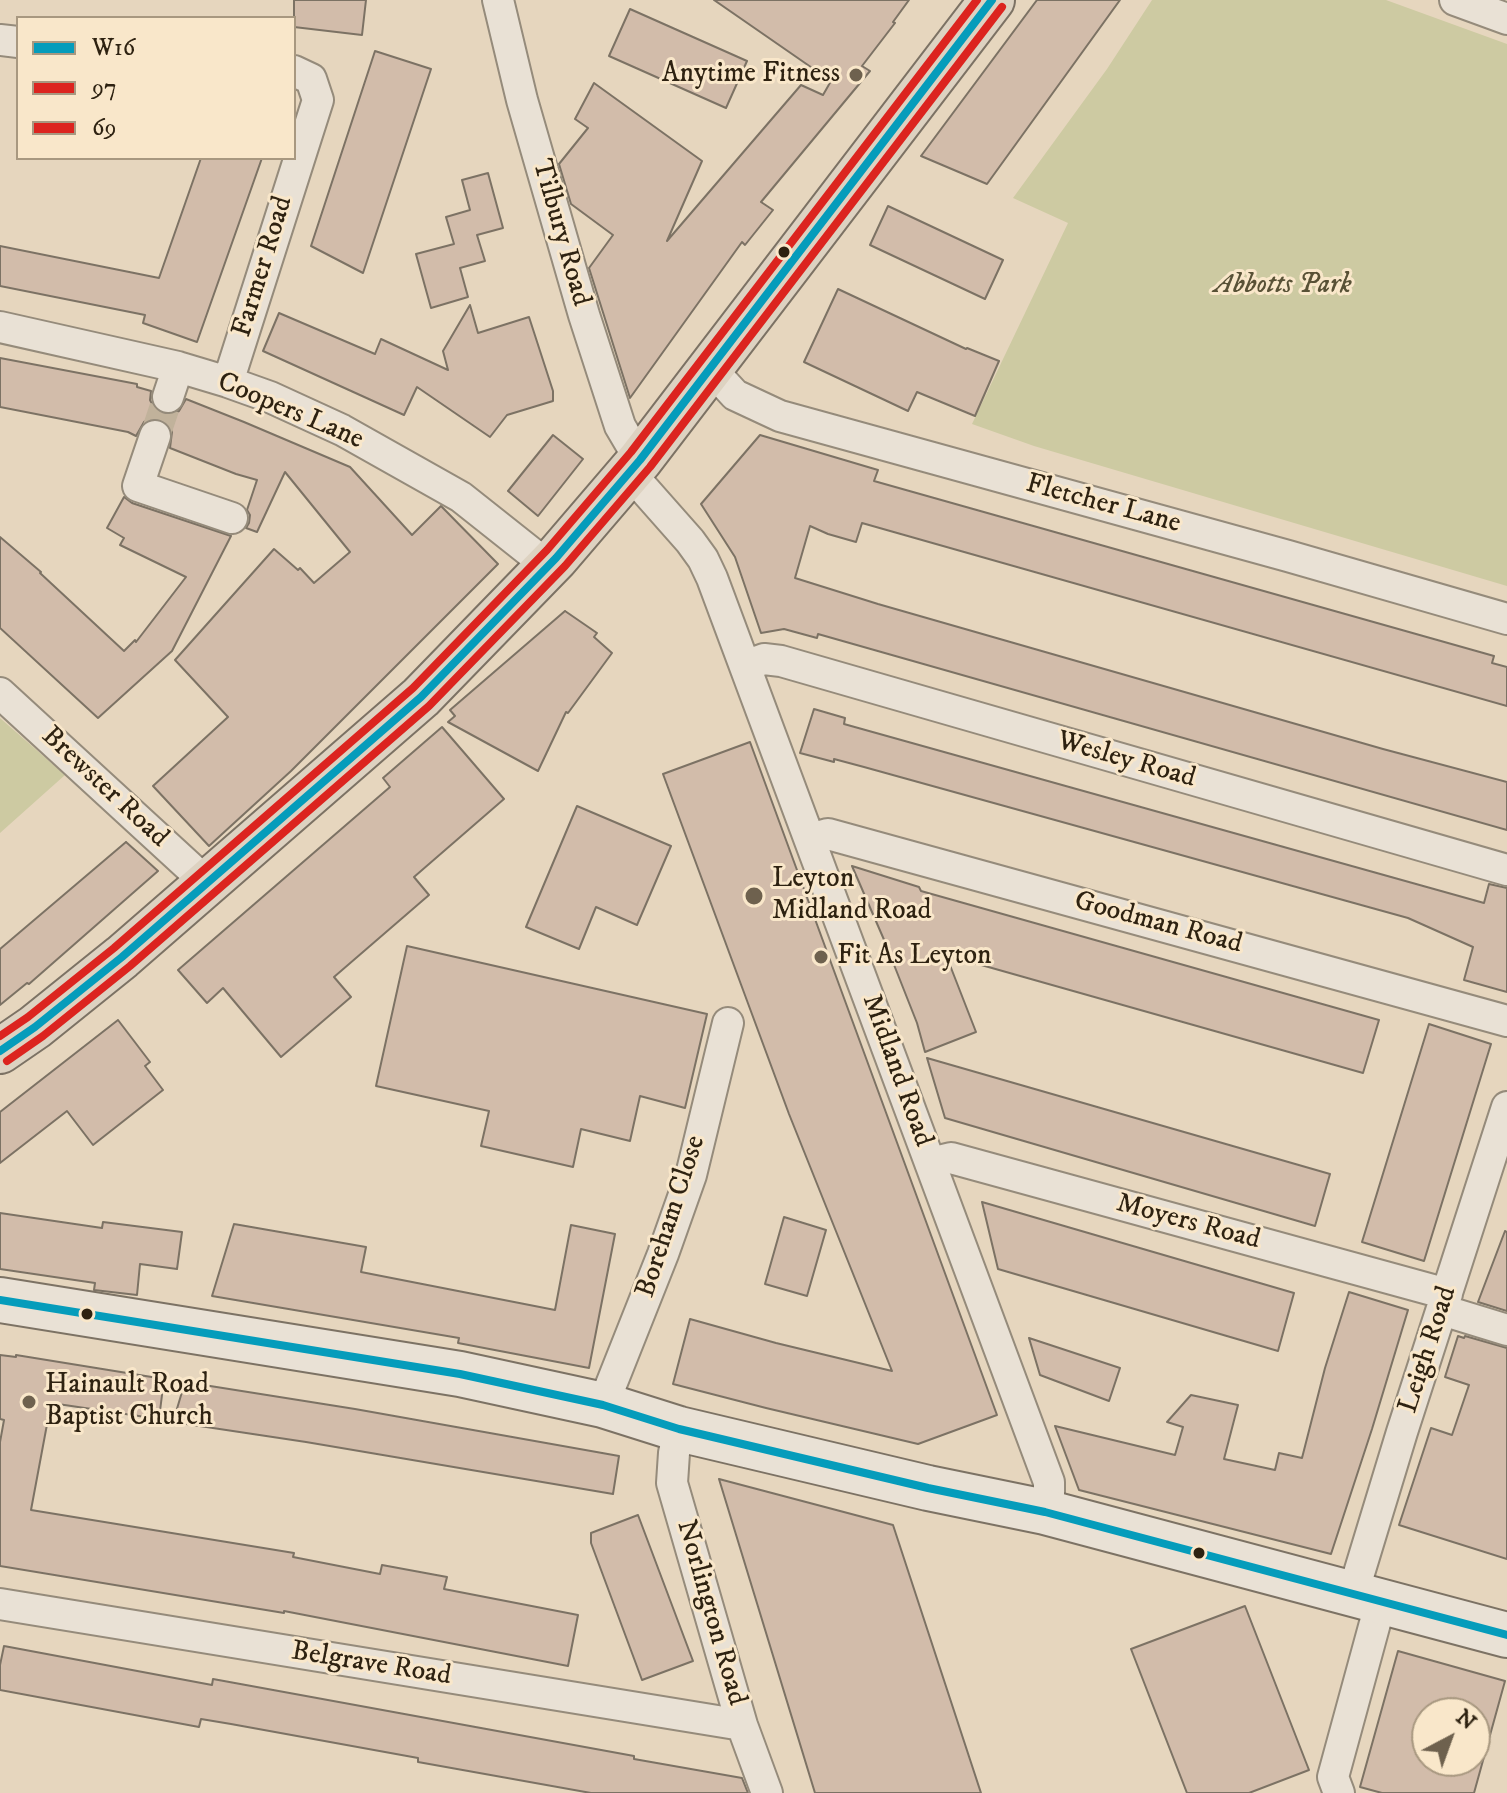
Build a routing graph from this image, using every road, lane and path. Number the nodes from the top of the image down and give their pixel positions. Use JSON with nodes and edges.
{"nodes":[{"id":1,"x":498,"y":0,"type":"edge"},
{"id":2,"x":992,"y":0,"type":"edge"},
{"id":3,"x":1455,"y":0,"type":"edge"},
{"id":4,"x":1507,"y":19,"type":"edge"},
{"id":5,"x":296,"y":72,"type":"edge"},
{"id":6,"x":0,"y":327,"type":"edge"},
{"id":7,"x":178,"y":367,"type":"junction"},
{"id":8,"x":711,"y":369,"type":"junction"},
{"id":9,"x":228,"y":382,"type":"junction"},
{"id":10,"x":168,"y":397,"type":"tunnel mouth"},
{"id":11,"x":155,"y":436,"type":"tunnel mouth"},
{"id":12,"x":635,"y":466,"type":"junction"},
{"id":13,"x":232,"y":518,"type":"dead end"},
{"id":14,"x":548,"y":566,"type":"junction"},
{"id":15,"x":1507,"y":619,"type":"edge"},
{"id":16,"x":745,"y":666,"type":"junction"},
{"id":17,"x":0,"y":693,"type":"edge"},
{"id":18,"x":810,"y":839,"type":"junction"},
{"id":19,"x":1507,"y":870,"type":"edge"},
{"id":20,"x":207,"y":883,"type":"junction"},
{"id":21,"x":1507,"y":1021,"type":"edge"},
{"id":22,"x":728,"y":1023,"type":"dead end"},
{"id":23,"x":0,"y":1051,"type":"edge"},
{"id":24,"x":1507,"y":1107,"type":"edge"},
{"id":25,"x":930,"y":1163,"type":"junction"},
{"id":26,"x":0,"y":1300,"type":"edge"},
{"id":27,"x":1444,"y":1302,"type":"junction"},
{"id":28,"x":1507,"y":1330,"type":"edge"},
{"id":29,"x":603,"y":1405,"type":"junction"},
{"id":30,"x":679,"y":1429,"type":"junction"},
{"id":31,"x":1045,"y":1512,"type":"junction"},
{"id":32,"x":1367,"y":1597,"type":"junction"},
{"id":33,"x":0,"y":1604,"type":"edge"},
{"id":34,"x":1507,"y":1635,"type":"edge"},
{"id":35,"x":742,"y":1725,"type":"junction"},
{"id":36,"x":767,"y":1793,"type":"edge"},
{"id":37,"x":1339,"y":1793,"type":"edge"}],
"edges":[{"from":1,"to":12,"type":"street","name":"Tilbury Road"},
{"from":2,"to":8,"type":"main road"},
{"from":3,"to":4,"type":"street"},
{"from":5,"to":9,"type":"street","name":"Farmer Road"},
{"from":6,"to":7,"type":"street","name":"Coopers Lane"},
{"from":7,"to":9,"type":"street","name":"Coopers Lane"},
{"from":7,"to":10,"type":"street"},
{"from":8,"to":12,"type":"main road"},
{"from":8,"to":15,"type":"street","name":"Fletcher Lane"},
{"from":9,"to":14,"type":"street","name":"Coopers Lane"},
{"from":11,"to":13,"type":"street"},
{"from":12,"to":14,"type":"main road"},
{"from":12,"to":16,"type":"street","name":"Midland Road"},
{"from":14,"to":20,"type":"main road"},
{"from":16,"to":18,"type":"street","name":"Midland Road"},
{"from":16,"to":19,"type":"street","name":"Wesley Road"},
{"from":17,"to":20,"type":"street","name":"Brewster Road"},
{"from":18,"to":21,"type":"street","name":"Goodman Road"},
{"from":18,"to":25,"type":"street","name":"Midland Road"},
{"from":20,"to":23,"type":"main road"},
{"from":22,"to":29,"type":"street","name":"Boreham Close"},
{"from":24,"to":27,"type":"street","name":"Leigh Road"},
{"from":25,"to":27,"type":"street","name":"Moyers Road"},
{"from":25,"to":31,"type":"street","name":"Midland Road"},
{"from":26,"to":29,"type":"street"},
{"from":27,"to":28,"type":"street","name":"Moyers Road"},
{"from":27,"to":32,"type":"street","name":"Leigh Road"},
{"from":29,"to":30,"type":"street"},
{"from":30,"to":31,"type":"street"},
{"from":30,"to":35,"type":"street","name":"Norlington Road"},
{"from":31,"to":32,"type":"street"},
{"from":32,"to":34,"type":"street"},
{"from":32,"to":37,"type":"street","name":"Leigh Road"},
{"from":33,"to":35,"type":"street","name":"Belgrave Road"},
{"from":35,"to":36,"type":"street","name":"Norlington Road"}]}
